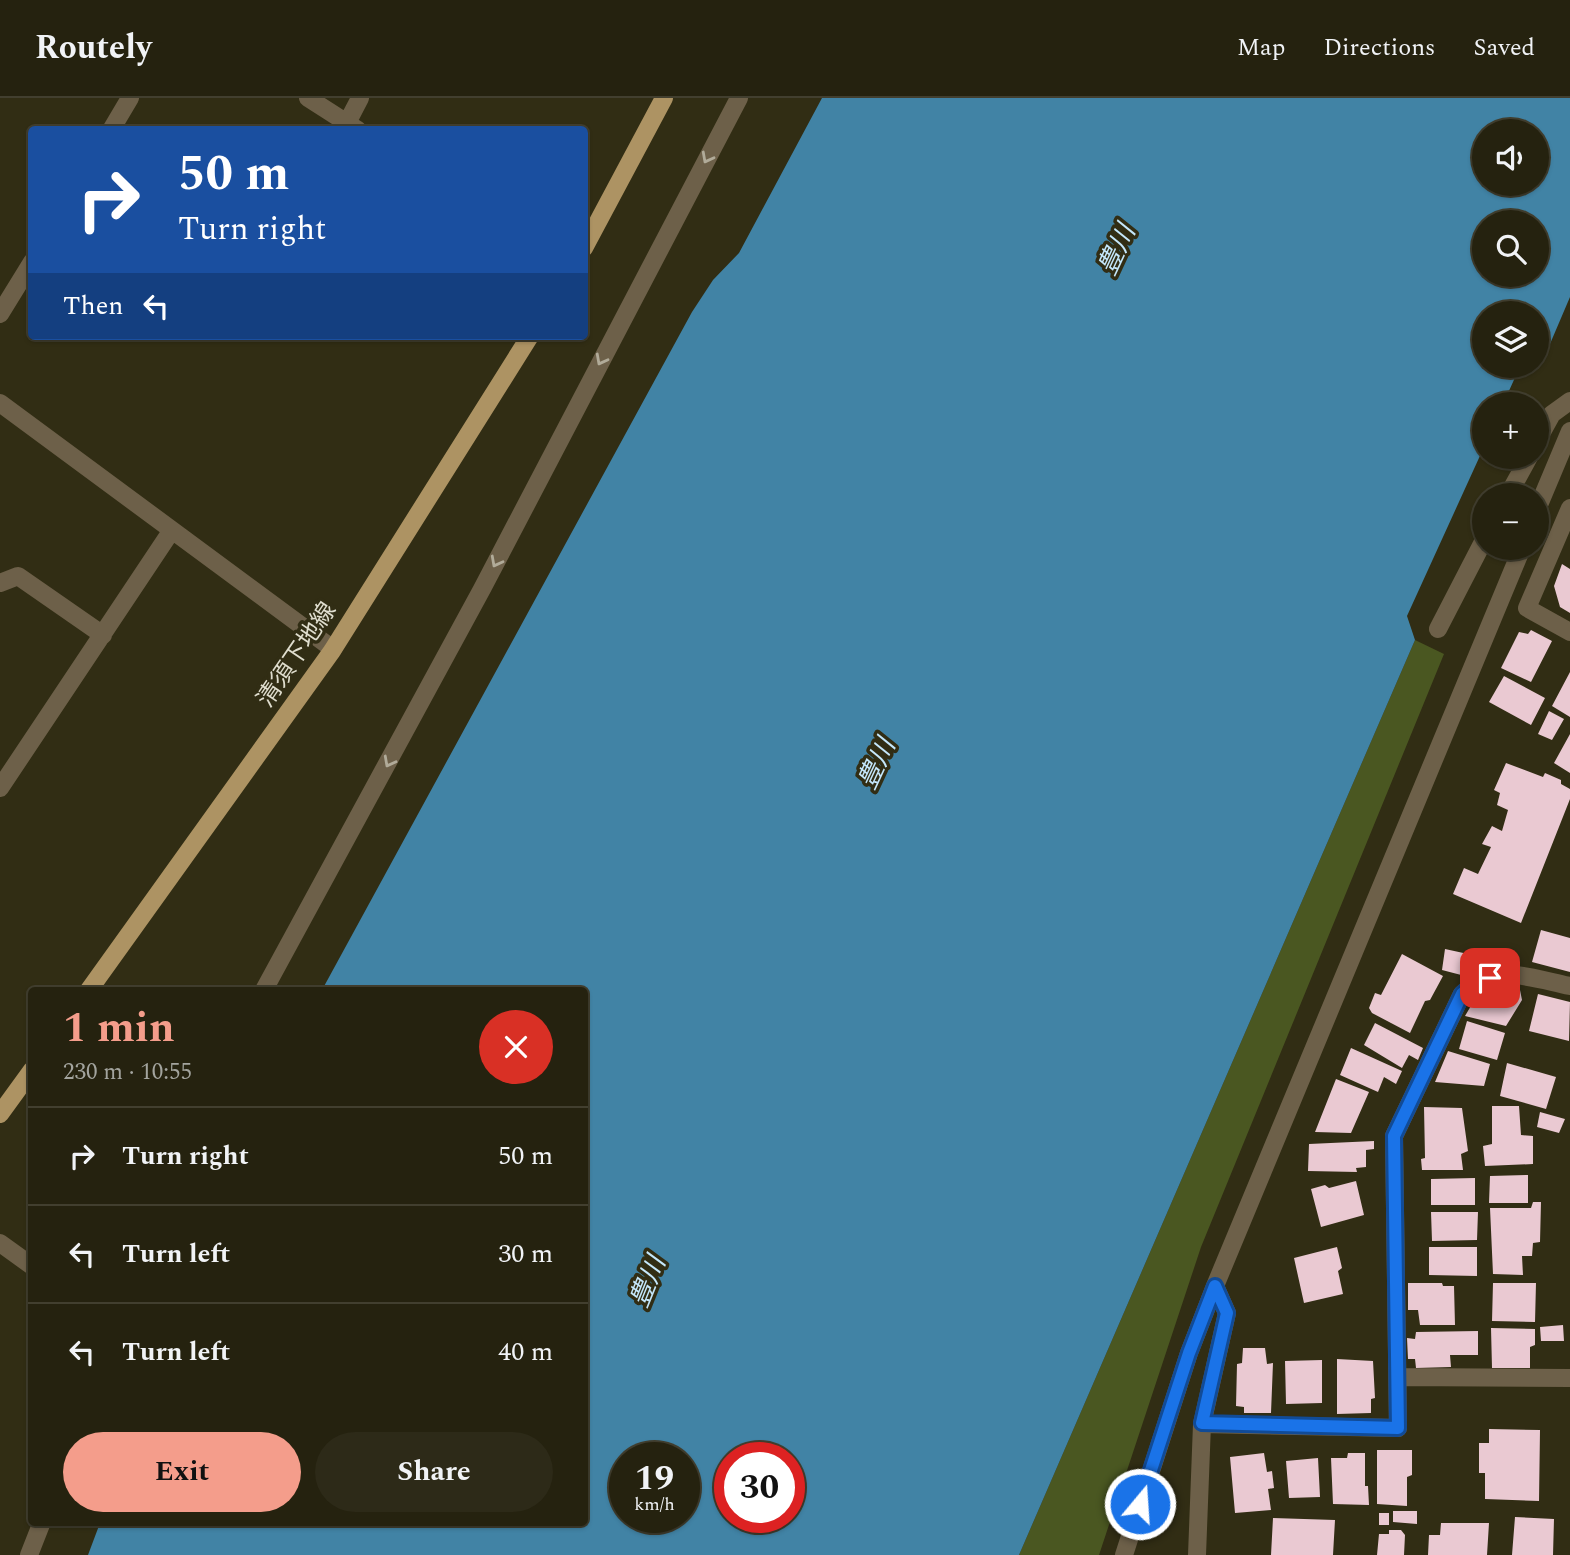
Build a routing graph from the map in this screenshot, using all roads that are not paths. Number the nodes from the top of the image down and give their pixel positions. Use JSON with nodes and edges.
{"nodes":[{"id":1,"x":130,"y":98,"type":"edge"},
{"id":2,"x":308,"y":98,"type":"edge"},
{"id":3,"x":360,"y":98,"type":"edge"},
{"id":4,"x":664,"y":98,"type":"edge"},
{"id":5,"x":739,"y":98,"type":"edge"},
{"id":6,"x":113,"y":126,"type":"edge"},
{"id":7,"x":352,"y":126,"type":"edge"},
{"id":8,"x":588,"y":240,"type":"edge"},
{"id":9,"x":28,"y":268,"type":"edge"},
{"id":10,"x":0,"y":314,"type":"edge"},
{"id":11,"x":527,"y":340,"type":"edge"},
{"id":12,"x":1570,"y":401,"type":"edge"},
{"id":13,"x":0,"y":403,"type":"edge"},
{"id":14,"x":1549,"y":419,"type":"edge"},
{"id":15,"x":1570,"y":430,"type":"edge"},
{"id":16,"x":1548,"y":483,"type":"edge"},
{"id":17,"x":1570,"y":508,"type":"edge"},
{"id":18,"x":172,"y":530,"type":"junction"},
{"id":19,"x":1474,"y":560,"type":"edge"},
{"id":20,"x":1517,"y":560,"type":"edge"},
{"id":21,"x":0,"y":583,"type":"edge"},
{"id":22,"x":1438,"y":629,"type":"dead end"},
{"id":23,"x":1570,"y":632,"type":"edge"},
{"id":24,"x":103,"y":635,"type":"junction"},
{"id":25,"x":333,"y":649,"type":"junction"},
{"id":26,"x":0,"y":788,"type":"edge"},
{"id":27,"x":1570,"y":986,"type":"edge"},
{"id":28,"x":91,"y":987,"type":"edge"},
{"id":29,"x":266,"y":987,"type":"edge"},
{"id":30,"x":28,"y":1076,"type":"edge"},
{"id":31,"x":0,"y":1114,"type":"edge"},
{"id":32,"x":0,"y":1243,"type":"edge"},
{"id":33,"x":28,"y":1263,"type":"edge"},
{"id":34,"x":1215,"y":1286,"type":"junction"},
{"id":35,"x":1398,"y":1377,"type":"junction"},
{"id":36,"x":1570,"y":1378,"type":"edge"},
{"id":37,"x":1202,"y":1423,"type":"junction"},
{"id":38,"x":40,"y":1526,"type":"edge"},
{"id":39,"x":29,"y":1555,"type":"edge"},
{"id":40,"x":1124,"y":1555,"type":"edge"},
{"id":41,"x":1197,"y":1555,"type":"edge"}],
"edges":[{"from":1,"to":6,"type":"street"},
{"from":2,"to":7,"type":"street"},
{"from":3,"to":7,"type":"street"},
{"from":4,"to":8,"type":"main road"},
{"from":5,"to":29,"type":"street","one_way":true},
{"from":9,"to":10,"type":"street"},
{"from":11,"to":25,"type":"main road","name":"清須下地線"},
{"from":12,"to":14,"type":"street"},
{"from":13,"to":18,"type":"street"},
{"from":15,"to":16,"type":"street"},
{"from":17,"to":23,"type":"street"},
{"from":18,"to":24,"type":"street"},
{"from":18,"to":25,"type":"street"},
{"from":19,"to":22,"type":"street"},
{"from":20,"to":34,"type":"street"},
{"from":21,"to":24,"type":"street"},
{"from":24,"to":26,"type":"street"},
{"from":25,"to":28,"type":"main road","name":"清須下地線"},
{"from":27,"to":35,"type":"street"},
{"from":30,"to":31,"type":"main road"},
{"from":32,"to":33,"type":"street"},
{"from":34,"to":37,"type":"street"},
{"from":34,"to":40,"type":"street"},
{"from":35,"to":36,"type":"street"},
{"from":35,"to":37,"type":"street"},
{"from":37,"to":41,"type":"street"},
{"from":38,"to":39,"type":"street"}]}
